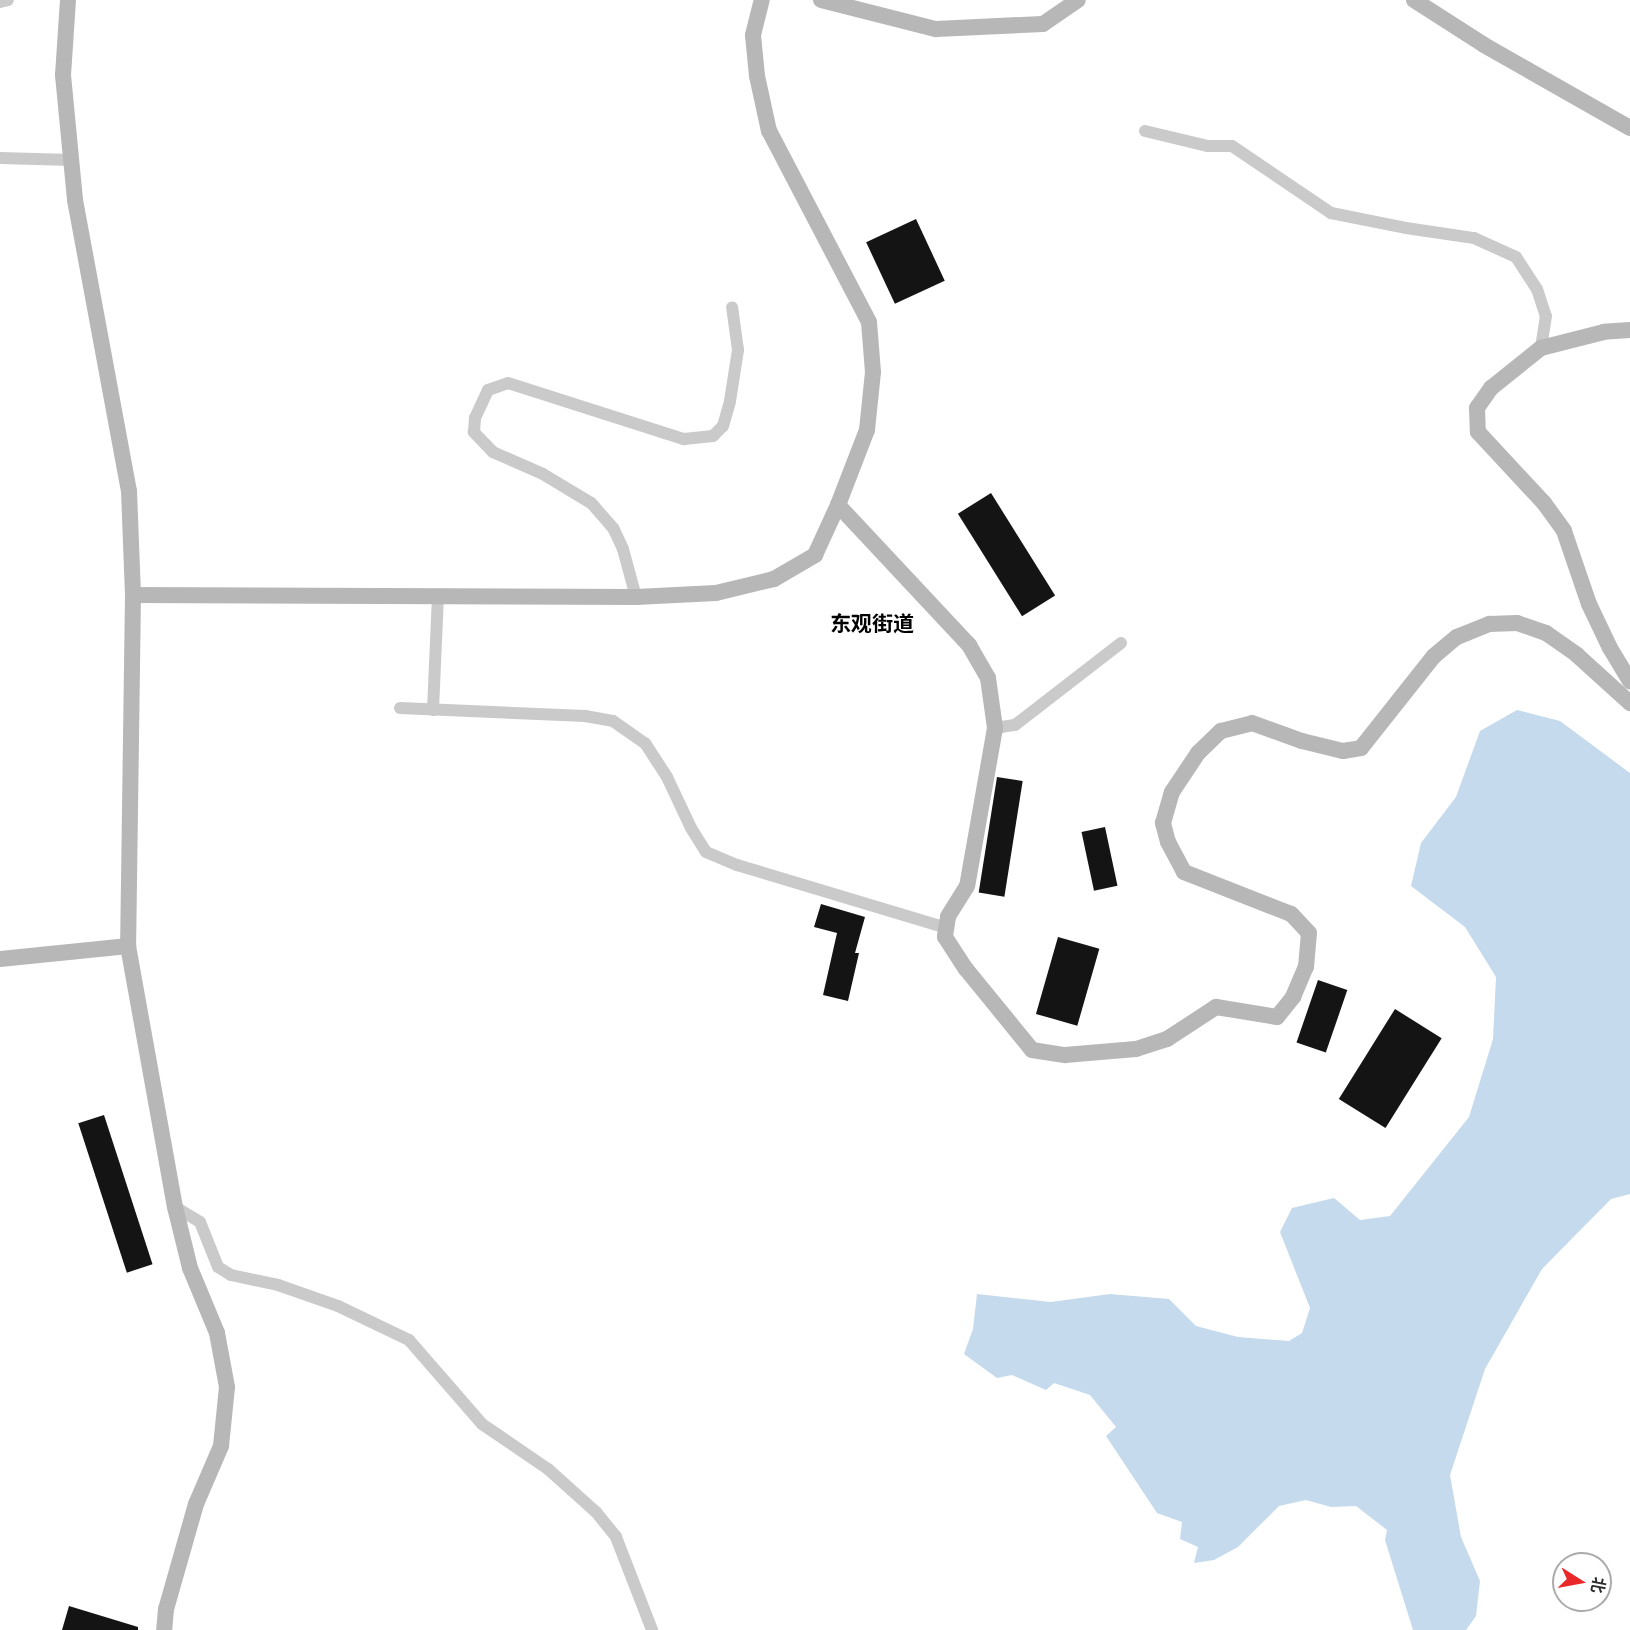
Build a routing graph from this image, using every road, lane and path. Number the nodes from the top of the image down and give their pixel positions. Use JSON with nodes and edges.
{"nodes":[{"id":1,"x":8,"y":0,"type":"edge"},
{"id":2,"x":68,"y":0,"type":"edge"},
{"id":3,"x":762,"y":0,"type":"edge"},
{"id":4,"x":821,"y":0,"type":"edge"},
{"id":5,"x":1078,"y":0,"type":"edge"},
{"id":6,"x":1414,"y":0,"type":"edge"},
{"id":7,"x":0,"y":2,"type":"edge"},
{"id":8,"x":1630,"y":128,"type":"edge"},
{"id":9,"x":1145,"y":131,"type":"dead end"},
{"id":10,"x":0,"y":158,"type":"edge"},
{"id":11,"x":71,"y":160,"type":"junction"},
{"id":12,"x":732,"y":307,"type":"dead end"},
{"id":13,"x":1630,"y":330,"type":"edge"},
{"id":14,"x":1541,"y":348,"type":"junction"},
{"id":15,"x":838,"y":506,"type":"junction"},
{"id":16,"x":133,"y":595,"type":"junction"},
{"id":17,"x":438,"y":596,"type":"junction"},
{"id":18,"x":636,"y":597,"type":"junction"},
{"id":19,"x":1120,"y":643,"type":"dead end"},
{"id":20,"x":1630,"y":681,"type":"edge"},
{"id":21,"x":1630,"y":703,"type":"edge"},
{"id":22,"x":400,"y":708,"type":"dead end"},
{"id":23,"x":434,"y":710,"type":"junction"},
{"id":24,"x":995,"y":728,"type":"junction"},
{"id":25,"x":947,"y":928,"type":"junction"},
{"id":26,"x":129,"y":946,"type":"junction"},
{"id":27,"x":0,"y":959,"type":"edge"},
{"id":28,"x":175,"y":1207,"type":"junction"},
{"id":29,"x":164,"y":1630,"type":"edge"},
{"id":30,"x":652,"y":1630,"type":"edge"}],
"edges":[{"from":1,"to":7,"type":"street"},
{"from":2,"to":11,"type":"main road"},
{"from":3,"to":15,"type":"main road"},
{"from":4,"to":5,"type":"main road"},
{"from":6,"to":8,"type":"main road"},
{"from":9,"to":14,"type":"street"},
{"from":10,"to":11,"type":"street"},
{"from":11,"to":16,"type":"main road"},
{"from":12,"to":18,"type":"street"},
{"from":13,"to":14,"type":"main road"},
{"from":14,"to":20,"type":"main road"},
{"from":15,"to":18,"type":"main road"},
{"from":15,"to":24,"type":"main road"},
{"from":16,"to":17,"type":"main road"},
{"from":16,"to":26,"type":"main road"},
{"from":17,"to":18,"type":"main road"},
{"from":17,"to":23,"type":"street"},
{"from":19,"to":24,"type":"street"},
{"from":21,"to":25,"type":"main road"},
{"from":22,"to":23,"type":"street"},
{"from":23,"to":25,"type":"street"},
{"from":24,"to":25,"type":"main road"},
{"from":26,"to":27,"type":"main road"},
{"from":26,"to":28,"type":"main road"},
{"from":28,"to":29,"type":"main road"},
{"from":28,"to":30,"type":"street"}]}
